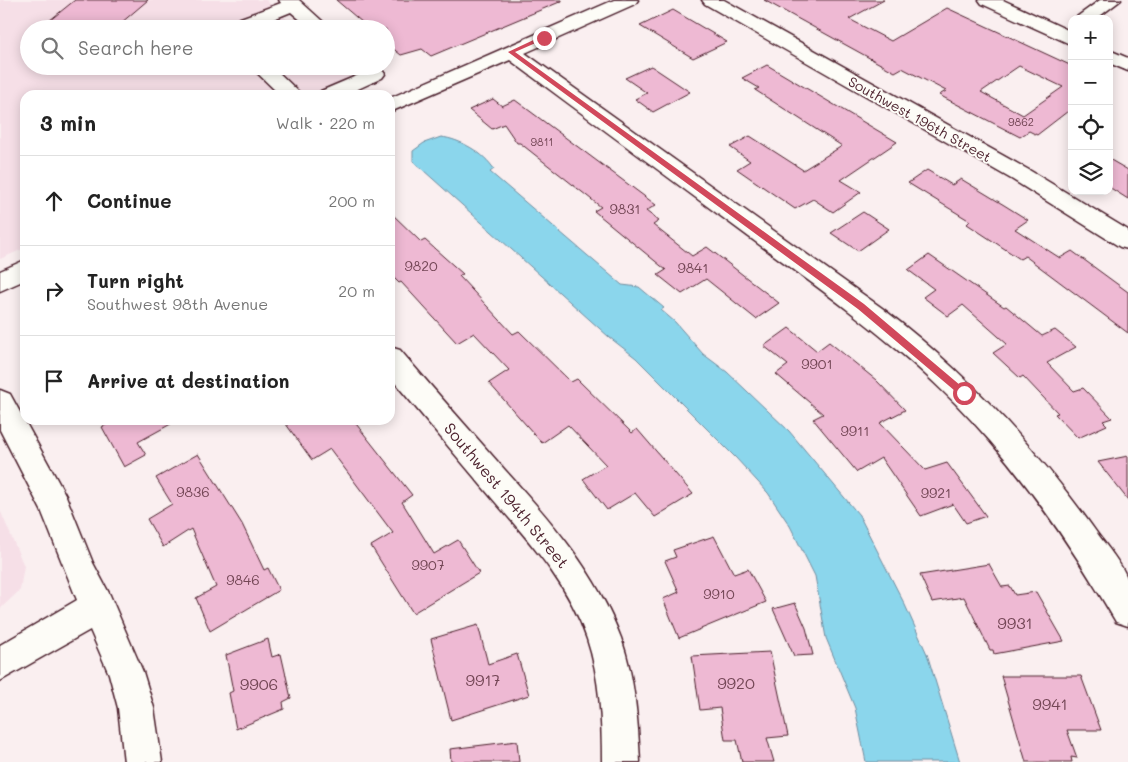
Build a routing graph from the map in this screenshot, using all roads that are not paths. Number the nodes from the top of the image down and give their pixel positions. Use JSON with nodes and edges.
{"nodes":[{"id":1,"x":629,"y":0,"type":"edge"},
{"id":2,"x":711,"y":0,"type":"edge"},
{"id":3,"x":988,"y":0,"type":"edge"},
{"id":4,"x":1112,"y":0,"type":"edge"},
{"id":5,"x":294,"y":2,"type":"edge"},
{"id":6,"x":1089,"y":15,"type":"edge"},
{"id":7,"x":252,"y":20,"type":"edge"},
{"id":8,"x":313,"y":20,"type":"edge"},
{"id":9,"x":1068,"y":32,"type":"edge"},
{"id":10,"x":511,"y":52,"type":"junction"},
{"id":11,"x":1113,"y":58,"type":"edge"},
{"id":12,"x":1128,"y":65,"type":"edge"},
{"id":13,"x":270,"y":75,"type":"edge"},
{"id":14,"x":362,"y":75,"type":"edge"},
{"id":15,"x":374,"y":75,"type":"edge"},
{"id":16,"x":286,"y":90,"type":"edge"},
{"id":17,"x":336,"y":90,"type":"edge"},
{"id":18,"x":386,"y":90,"type":"edge"},
{"id":19,"x":397,"y":103,"type":"edge"},
{"id":20,"x":1128,"y":241,"type":"edge"},
{"id":21,"x":20,"y":272,"type":"edge"},
{"id":22,"x":0,"y":282,"type":"edge"},
{"id":23,"x":395,"y":364,"type":"edge"},
{"id":24,"x":0,"y":402,"type":"edge"},
{"id":25,"x":98,"y":606,"type":"junction"},
{"id":26,"x":1128,"y":610,"type":"edge"},
{"id":27,"x":0,"y":664,"type":"edge"},
{"id":28,"x":143,"y":762,"type":"edge"},
{"id":29,"x":621,"y":762,"type":"edge"}],
"edges":[{"from":1,"to":10,"type":"street"},
{"from":2,"to":20,"type":"street","name":"Southwest 196th Street"},
{"from":3,"to":9,"type":"street"},
{"from":4,"to":6,"type":"street"},
{"from":5,"to":7,"type":"street"},
{"from":5,"to":8,"type":"street"},
{"from":10,"to":19,"type":"street"},
{"from":10,"to":26,"type":"street"},
{"from":11,"to":12,"type":"street"},
{"from":13,"to":16,"type":"street"},
{"from":14,"to":17,"type":"street"},
{"from":15,"to":18,"type":"street"},
{"from":21,"to":22,"type":"street"},
{"from":23,"to":29,"type":"street","name":"Southwest 194th Street"},
{"from":24,"to":25,"type":"street"},
{"from":25,"to":27,"type":"street"},
{"from":25,"to":28,"type":"street"}]}
